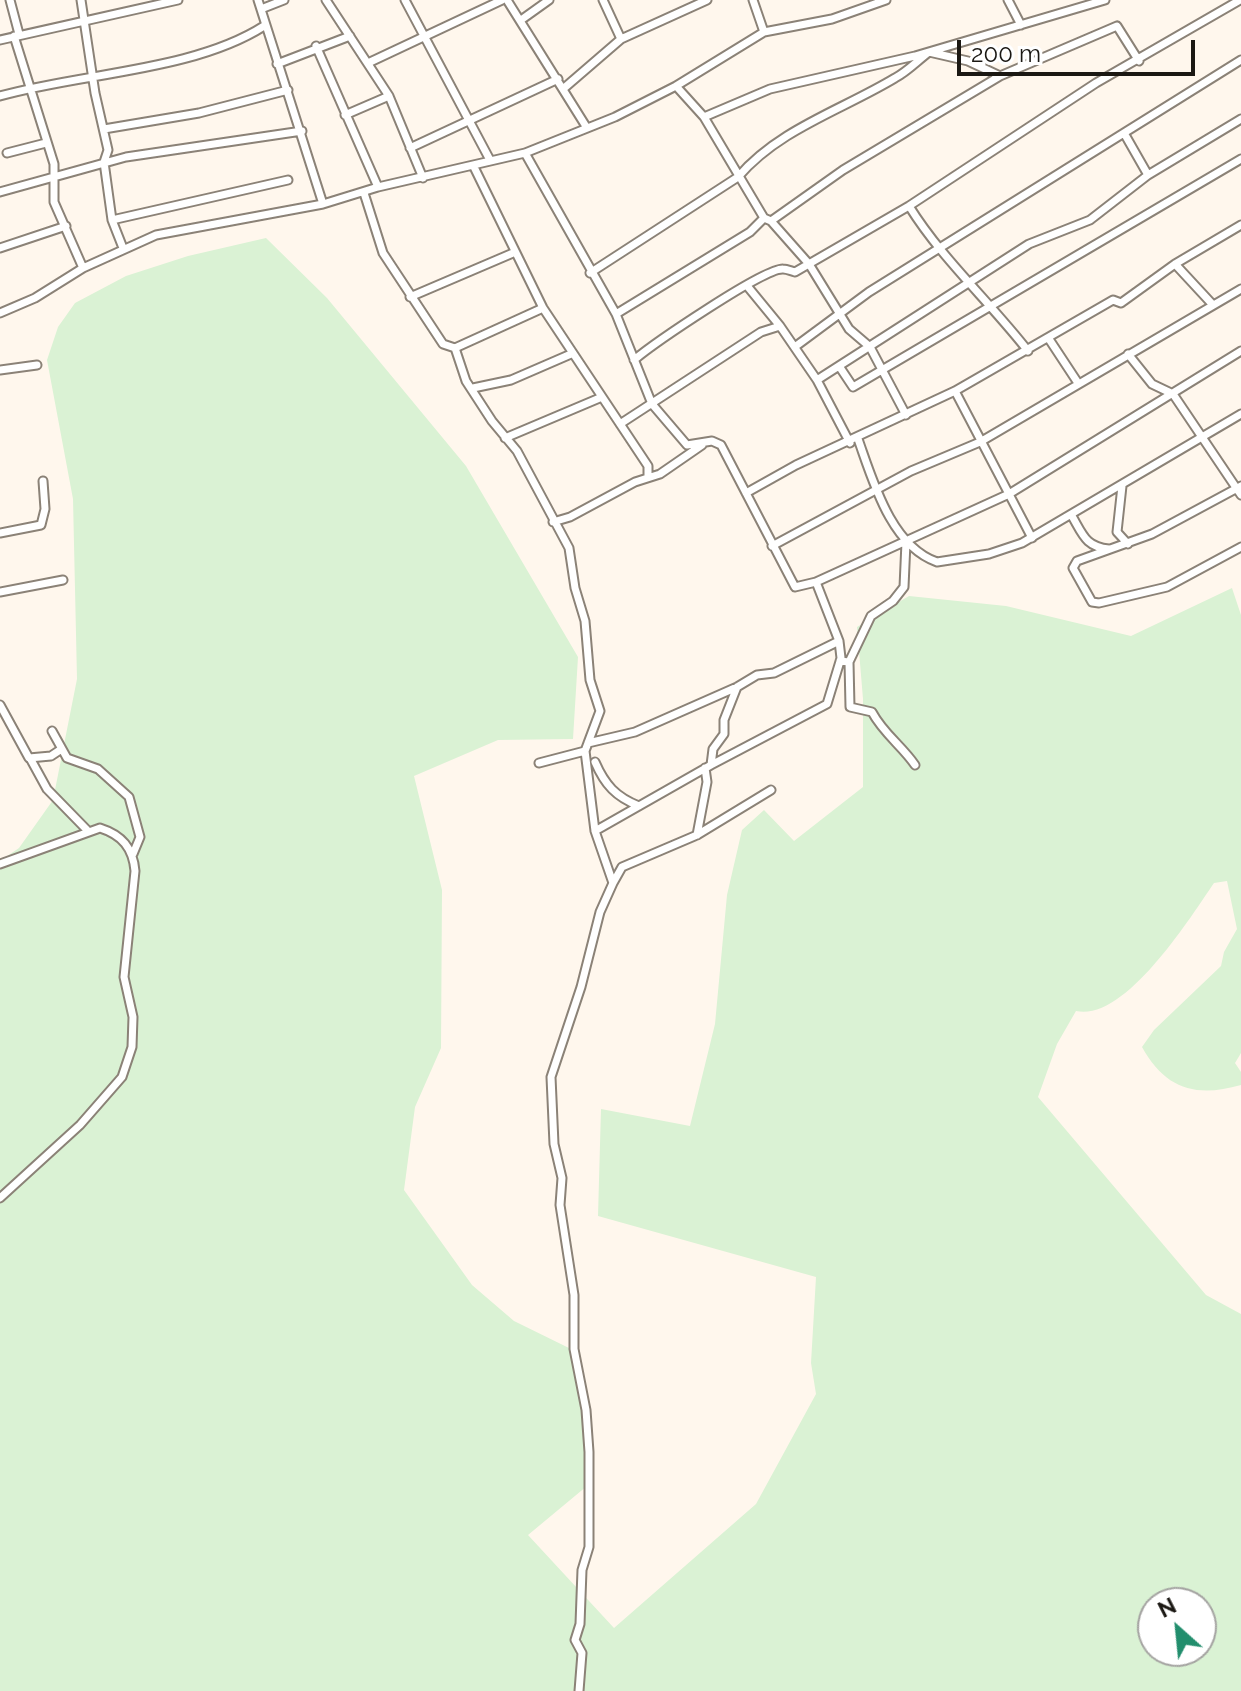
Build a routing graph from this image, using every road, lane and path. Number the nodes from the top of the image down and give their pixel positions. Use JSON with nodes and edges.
{"nodes":[{"id":1,"x":10,"y":0,"type":"edge"},
{"id":2,"x":81,"y":0,"type":"edge"},
{"id":3,"x":178,"y":0,"type":"edge"},
{"id":4,"x":284,"y":0,"type":"edge"},
{"id":5,"x":326,"y":0,"type":"edge"},
{"id":6,"x":405,"y":0,"type":"edge"},
{"id":7,"x":505,"y":0,"type":"edge"},
{"id":8,"x":549,"y":0,"type":"edge"},
{"id":9,"x":603,"y":0,"type":"edge"},
{"id":10,"x":707,"y":0,"type":"edge"},
{"id":11,"x":753,"y":0,"type":"edge"},
{"id":12,"x":886,"y":0,"type":"edge"},
{"id":13,"x":1008,"y":0,"type":"edge"},
{"id":14,"x":1105,"y":0,"type":"edge"},
{"id":15,"x":1240,"y":0,"type":"edge"},
{"id":16,"x":259,"y":4,"type":"edge"},
{"id":17,"x":521,"y":20,"type":"junction"},
{"id":18,"x":85,"y":21,"type":"junction"},
{"id":19,"x":1021,"y":25,"type":"junction"},
{"id":20,"x":264,"y":26,"type":"junction"},
{"id":21,"x":764,"y":32,"type":"junction"},
{"id":22,"x":17,"y":35,"type":"junction"},
{"id":23,"x":350,"y":36,"type":"junction"},
{"id":24,"x":424,"y":37,"type":"junction"},
{"id":25,"x":621,"y":39,"type":"junction"},
{"id":26,"x":0,"y":40,"type":"edge"},
{"id":27,"x":316,"y":46,"type":"junction"},
{"id":28,"x":929,"y":52,"type":"junction"},
{"id":29,"x":1241,"y":60,"type":"edge"},
{"id":30,"x":1139,"y":61,"type":"junction"},
{"id":31,"x":368,"y":63,"type":"junction"},
{"id":32,"x":277,"y":64,"type":"junction"},
{"id":33,"x":92,"y":76,"type":"junction"},
{"id":34,"x":1000,"y":76,"type":"junction"},
{"id":35,"x":558,"y":79,"type":"junction"},
{"id":36,"x":676,"y":86,"type":"junction"},
{"id":37,"x":28,"y":88,"type":"junction"},
{"id":38,"x":563,"y":89,"type":"junction"},
{"id":39,"x":288,"y":90,"type":"junction"},
{"id":40,"x":0,"y":96,"type":"edge"},
{"id":41,"x":389,"y":96,"type":"junction"},
{"id":42,"x":345,"y":115,"type":"junction"},
{"id":43,"x":704,"y":117,"type":"junction"},
{"id":44,"x":470,"y":119,"type":"junction"},
{"id":45,"x":1241,"y":119,"type":"edge"},
{"id":46,"x":587,"y":128,"type":"junction"},
{"id":47,"x":104,"y":129,"type":"junction"},
{"id":48,"x":302,"y":131,"type":"junction"},
{"id":49,"x":1124,"y":133,"type":"junction"},
{"id":50,"x":46,"y":143,"type":"junction"},
{"id":51,"x":410,"y":148,"type":"junction"},
{"id":52,"x":7,"y":153,"type":"dead end"},
{"id":53,"x":525,"y":153,"type":"junction"},
{"id":54,"x":1241,"y":159,"type":"edge"},
{"id":55,"x":490,"y":160,"type":"junction"},
{"id":56,"x":104,"y":162,"type":"junction"},
{"id":57,"x":474,"y":167,"type":"junction"},
{"id":58,"x":1148,"y":175,"type":"junction"},
{"id":59,"x":738,"y":177,"type":"junction"},
{"id":60,"x":52,"y":178,"type":"junction"},
{"id":61,"x":423,"y":178,"type":"junction"},
{"id":62,"x":288,"y":180,"type":"dead end"},
{"id":63,"x":378,"y":187,"type":"junction"},
{"id":64,"x":0,"y":192,"type":"edge"},
{"id":65,"x":364,"y":193,"type":"junction"},
{"id":66,"x":323,"y":204,"type":"junction"},
{"id":67,"x":909,"y":206,"type":"junction"},
{"id":68,"x":767,"y":219,"type":"junction"},
{"id":69,"x":112,"y":220,"type":"junction"},
{"id":70,"x":1241,"y":225,"type":"edge"},
{"id":71,"x":66,"y":226,"type":"junction"},
{"id":72,"x":0,"y":248,"type":"edge"},
{"id":73,"x":123,"y":248,"type":"junction"},
{"id":74,"x":942,"y":249,"type":"junction"},
{"id":75,"x":513,"y":253,"type":"junction"},
{"id":76,"x":809,"y":264,"type":"junction"},
{"id":77,"x":1175,"y":264,"type":"junction"},
{"id":78,"x":83,"y":268,"type":"junction"},
{"id":79,"x":590,"y":273,"type":"junction"},
{"id":80,"x":968,"y":282,"type":"junction"},
{"id":81,"x":748,"y":287,"type":"junction"},
{"id":82,"x":1241,"y":289,"type":"edge"},
{"id":83,"x":410,"y":297,"type":"junction"},
{"id":84,"x":1213,"y":305,"type":"junction"},
{"id":85,"x":994,"y":307,"type":"junction"},
{"id":86,"x":543,"y":308,"type":"junction"},
{"id":87,"x":0,"y":313,"type":"edge"},
{"id":88,"x":616,"y":314,"type":"junction"},
{"id":89,"x":839,"y":315,"type":"junction"},
{"id":90,"x":780,"y":326,"type":"junction"},
{"id":91,"x":1049,"y":339,"type":"junction"},
{"id":92,"x":796,"y":346,"type":"junction"},
{"id":93,"x":870,"y":347,"type":"junction"},
{"id":94,"x":455,"y":348,"type":"junction"},
{"id":95,"x":1028,"y":351,"type":"junction"},
{"id":96,"x":1241,"y":351,"type":"edge"},
{"id":97,"x":571,"y":354,"type":"junction"},
{"id":98,"x":1128,"y":354,"type":"junction"},
{"id":99,"x":634,"y":360,"type":"junction"},
{"id":100,"x":37,"y":365,"type":"dead end"},
{"id":101,"x":839,"y":366,"type":"junction"},
{"id":102,"x":0,"y":370,"type":"edge"},
{"id":103,"x":884,"y":371,"type":"junction"},
{"id":104,"x":817,"y":380,"type":"junction"},
{"id":105,"x":1078,"y":383,"type":"junction"},
{"id":106,"x":473,"y":388,"type":"junction"},
{"id":107,"x":955,"y":391,"type":"junction"},
{"id":108,"x":1173,"y":394,"type":"junction"},
{"id":109,"x":602,"y":397,"type":"junction"},
{"id":110,"x":652,"y":404,"type":"junction"},
{"id":111,"x":1241,"y":414,"type":"edge"},
{"id":112,"x":906,"y":415,"type":"junction"},
{"id":113,"x":620,"y":424,"type":"junction"},
{"id":114,"x":1202,"y":436,"type":"junction"},
{"id":115,"x":505,"y":438,"type":"junction"},
{"id":116,"x":854,"y":441,"type":"junction"},
{"id":117,"x":980,"y":442,"type":"junction"},
{"id":118,"x":704,"y":443,"type":"junction"},
{"id":119,"x":648,"y":476,"type":"junction"},
{"id":120,"x":43,"y":481,"type":"dead end"},
{"id":121,"x":1122,"y":486,"type":"junction"},
{"id":122,"x":876,"y":489,"type":"junction"},
{"id":123,"x":1240,"y":490,"type":"edge"},
{"id":124,"x":746,"y":493,"type":"junction"},
{"id":125,"x":1009,"y":494,"type":"junction"},
{"id":126,"x":1072,"y":516,"type":"junction"},
{"id":127,"x":553,"y":522,"type":"junction"},
{"id":128,"x":0,"y":533,"type":"edge"},
{"id":129,"x":1032,"y":538,"type":"junction"},
{"id":130,"x":906,"y":542,"type":"junction"},
{"id":131,"x":1128,"y":544,"type":"junction"},
{"id":132,"x":772,"y":546,"type":"junction"},
{"id":133,"x":1241,"y":547,"type":"edge"},
{"id":134,"x":1109,"y":549,"type":"junction"},
{"id":135,"x":63,"y":580,"type":"dead end"},
{"id":136,"x":816,"y":582,"type":"junction"},
{"id":137,"x":0,"y":592,"type":"edge"},
{"id":138,"x":839,"y":641,"type":"junction"},
{"id":139,"x":840,"y":661,"type":"junction"},
{"id":140,"x":849,"y":662,"type":"junction"},
{"id":141,"x":737,"y":687,"type":"junction"},
{"id":142,"x":0,"y":705,"type":"edge"},
{"id":143,"x":52,"y":731,"type":"dead end"},
{"id":144,"x":589,"y":746,"type":"junction"},
{"id":145,"x":60,"y":750,"type":"junction"},
{"id":146,"x":30,"y":758,"type":"junction"},
{"id":147,"x":595,"y":762,"type":"junction"},
{"id":148,"x":539,"y":763,"type":"dead end"},
{"id":149,"x":915,"y":765,"type":"dead end"},
{"id":150,"x":708,"y":767,"type":"junction"},
{"id":151,"x":588,"y":776,"type":"junction"},
{"id":152,"x":771,"y":790,"type":"dead end"},
{"id":153,"x":639,"y":806,"type":"junction"},
{"id":154,"x":87,"y":830,"type":"junction"},
{"id":155,"x":595,"y":831,"type":"junction"},
{"id":156,"x":697,"y":835,"type":"junction"},
{"id":157,"x":133,"y":854,"type":"junction"},
{"id":158,"x":0,"y":864,"type":"edge"},
{"id":159,"x":613,"y":883,"type":"junction"},
{"id":160,"x":0,"y":1198,"type":"edge"},
{"id":161,"x":579,"y":1691,"type":"edge"}],
"edges":[{"from":1,"to":22,"type":"street"},
{"from":2,"to":18,"type":"street"},
{"from":3,"to":18,"type":"street"},
{"from":4,"to":16,"type":"street"},
{"from":5,"to":23,"type":"street"},
{"from":6,"to":24,"type":"street"},
{"from":7,"to":17,"type":"street"},
{"from":7,"to":24,"type":"street"},
{"from":8,"to":17,"type":"street"},
{"from":9,"to":25,"type":"street"},
{"from":10,"to":25,"type":"street"},
{"from":11,"to":21,"type":"street"},
{"from":12,"to":21,"type":"street"},
{"from":13,"to":19,"type":"street"},
{"from":14,"to":19,"type":"street"},
{"from":15,"to":30,"type":"street"},
{"from":16,"to":20,"type":"street"},
{"from":17,"to":35,"type":"street"},
{"from":18,"to":22,"type":"street"},
{"from":18,"to":33,"type":"street"},
{"from":19,"to":28,"type":"street"},
{"from":20,"to":32,"type":"street"},
{"from":20,"to":33,"type":"street"},
{"from":21,"to":36,"type":"street"},
{"from":22,"to":26,"type":"street"},
{"from":22,"to":37,"type":"street"},
{"from":23,"to":27,"type":"street"},
{"from":23,"to":31,"type":"street"},
{"from":24,"to":31,"type":"street"},
{"from":24,"to":44,"type":"street"},
{"from":25,"to":38,"type":"street"},
{"from":27,"to":32,"type":"street"},
{"from":27,"to":42,"type":"street"},
{"from":28,"to":34,"type":"street"},
{"from":28,"to":43,"type":"street"},
{"from":28,"to":59,"type":"street"},
{"from":29,"to":49,"type":"street"},
{"from":30,"to":34,"type":"street"},
{"from":30,"to":67,"type":"street"},
{"from":31,"to":41,"type":"street"},
{"from":32,"to":39,"type":"street"},
{"from":33,"to":37,"type":"street"},
{"from":33,"to":47,"type":"street"},
{"from":34,"to":68,"type":"street"},
{"from":35,"to":38,"type":"street"},
{"from":35,"to":44,"type":"street"},
{"from":36,"to":43,"type":"street"},
{"from":36,"to":46,"type":"street"},
{"from":37,"to":40,"type":"street"},
{"from":37,"to":50,"type":"street"},
{"from":38,"to":46,"type":"street"},
{"from":39,"to":47,"type":"street"},
{"from":39,"to":48,"type":"street"},
{"from":41,"to":42,"type":"street"},
{"from":41,"to":51,"type":"street"},
{"from":42,"to":63,"type":"street"},
{"from":43,"to":59,"type":"street"},
{"from":44,"to":51,"type":"street"},
{"from":44,"to":55,"type":"street"},
{"from":45,"to":58,"type":"street"},
{"from":46,"to":53,"type":"street"},
{"from":47,"to":56,"type":"street"},
{"from":48,"to":56,"type":"street"},
{"from":48,"to":66,"type":"street"},
{"from":49,"to":58,"type":"street"},
{"from":49,"to":74,"type":"street"},
{"from":50,"to":52,"type":"street"},
{"from":50,"to":60,"type":"street"},
{"from":51,"to":61,"type":"street"},
{"from":53,"to":55,"type":"street"},
{"from":53,"to":79,"type":"street"},
{"from":54,"to":85,"type":"street"},
{"from":55,"to":57,"type":"street"},
{"from":56,"to":60,"type":"street"},
{"from":56,"to":69,"type":"street"},
{"from":57,"to":61,"type":"street"},
{"from":57,"to":75,"type":"street"},
{"from":58,"to":80,"type":"street"},
{"from":59,"to":68,"type":"street"},
{"from":59,"to":79,"type":"street"},
{"from":60,"to":64,"type":"street"},
{"from":60,"to":71,"type":"street"},
{"from":61,"to":63,"type":"street"},
{"from":62,"to":69,"type":"street"},
{"from":63,"to":65,"type":"street"},
{"from":65,"to":66,"type":"street"},
{"from":65,"to":83,"type":"street"},
{"from":66,"to":73,"type":"street"},
{"from":67,"to":74,"type":"street"},
{"from":67,"to":76,"type":"street"},
{"from":68,"to":76,"type":"street"},
{"from":68,"to":88,"type":"street"},
{"from":69,"to":73,"type":"street"},
{"from":70,"to":77,"type":"street"},
{"from":71,"to":72,"type":"street"},
{"from":71,"to":78,"type":"street"},
{"from":73,"to":78,"type":"street"},
{"from":74,"to":80,"type":"street"},
{"from":74,"to":89,"type":"street"},
{"from":75,"to":83,"type":"street"},
{"from":75,"to":86,"type":"street"},
{"from":76,"to":81,"type":"street"},
{"from":76,"to":89,"type":"street"},
{"from":77,"to":84,"type":"street"},
{"from":77,"to":91,"type":"street"},
{"from":78,"to":87,"type":"street"},
{"from":79,"to":88,"type":"street"},
{"from":80,"to":85,"type":"street"},
{"from":80,"to":93,"type":"street"},
{"from":81,"to":90,"type":"street"},
{"from":81,"to":99,"type":"street"},
{"from":82,"to":84,"type":"street"},
{"from":83,"to":94,"type":"street"},
{"from":84,"to":98,"type":"street"},
{"from":85,"to":95,"type":"street"},
{"from":85,"to":103,"type":"street"},
{"from":86,"to":94,"type":"street"},
{"from":86,"to":97,"type":"street"},
{"from":88,"to":99,"type":"street"},
{"from":89,"to":92,"type":"street"},
{"from":89,"to":93,"type":"street"},
{"from":90,"to":92,"type":"street"},
{"from":90,"to":110,"type":"street"},
{"from":91,"to":95,"type":"street"},
{"from":91,"to":105,"type":"street"},
{"from":92,"to":104,"type":"street"},
{"from":93,"to":101,"type":"street"},
{"from":93,"to":103,"type":"street"},
{"from":94,"to":106,"type":"street"},
{"from":95,"to":107,"type":"street"},
{"from":96,"to":108,"type":"street"},
{"from":97,"to":106,"type":"street"},
{"from":97,"to":109,"type":"street"},
{"from":98,"to":105,"type":"street"},
{"from":98,"to":108,"type":"street"},
{"from":99,"to":110,"type":"street"},
{"from":100,"to":102,"type":"street"},
{"from":101,"to":103,"type":"street"},
{"from":101,"to":104,"type":"street"},
{"from":103,"to":112,"type":"street"},
{"from":104,"to":116,"type":"street"},
{"from":105,"to":117,"type":"street"},
{"from":106,"to":115,"type":"street"},
{"from":107,"to":112,"type":"street"},
{"from":107,"to":117,"type":"street"},
{"from":108,"to":114,"type":"street"},
{"from":108,"to":125,"type":"street"},
{"from":109,"to":113,"type":"street"},
{"from":109,"to":115,"type":"street"},
{"from":110,"to":113,"type":"street"},
{"from":110,"to":118,"type":"street"},
{"from":111,"to":114,"type":"street"},
{"from":112,"to":116,"type":"street"},
{"from":113,"to":119,"type":"street"},
{"from":114,"to":121,"type":"street"},
{"from":114,"to":123,"type":"street"},
{"from":115,"to":127,"type":"street"},
{"from":116,"to":122,"type":"street"},
{"from":116,"to":124,"type":"street"},
{"from":117,"to":122,"type":"street"},
{"from":117,"to":125,"type":"street"},
{"from":118,"to":119,"type":"street"},
{"from":118,"to":124,"type":"street"},
{"from":119,"to":127,"type":"street"},
{"from":120,"to":128,"type":"street"},
{"from":121,"to":126,"type":"street"},
{"from":121,"to":131,"type":"street"},
{"from":122,"to":130,"type":"street"},
{"from":122,"to":132,"type":"street"},
{"from":123,"to":131,"type":"street"},
{"from":124,"to":132,"type":"street"},
{"from":125,"to":129,"type":"street"},
{"from":125,"to":130,"type":"street"},
{"from":126,"to":129,"type":"street"},
{"from":126,"to":134,"type":"street"},
{"from":127,"to":144,"type":"street"},
{"from":129,"to":130,"type":"street"},
{"from":130,"to":136,"type":"street"},
{"from":130,"to":140,"type":"street"},
{"from":131,"to":134,"type":"street"},
{"from":132,"to":136,"type":"street"},
{"from":133,"to":134,"type":"street"},
{"from":135,"to":137,"type":"street"},
{"from":136,"to":138,"type":"street"},
{"from":138,"to":139,"type":"street"},
{"from":138,"to":141,"type":"street"},
{"from":139,"to":140,"type":"street"},
{"from":139,"to":150,"type":"street"},
{"from":140,"to":149,"type":"street"},
{"from":141,"to":144,"type":"street"},
{"from":141,"to":150,"type":"street"},
{"from":142,"to":146,"type":"street"},
{"from":143,"to":145,"type":"street"},
{"from":144,"to":147,"type":"street"},
{"from":144,"to":148,"type":"street"},
{"from":144,"to":151,"type":"street"},
{"from":145,"to":146,"type":"street"},
{"from":145,"to":157,"type":"street"},
{"from":146,"to":154,"type":"street"},
{"from":147,"to":151,"type":"street"},
{"from":147,"to":153,"type":"street"},
{"from":150,"to":153,"type":"street"},
{"from":150,"to":156,"type":"street"},
{"from":151,"to":155,"type":"street"},
{"from":152,"to":156,"type":"street"},
{"from":153,"to":155,"type":"street"},
{"from":154,"to":157,"type":"street"},
{"from":154,"to":158,"type":"street"},
{"from":155,"to":159,"type":"street"},
{"from":156,"to":159,"type":"street"},
{"from":157,"to":160,"type":"street"},
{"from":159,"to":161,"type":"street"}]}
